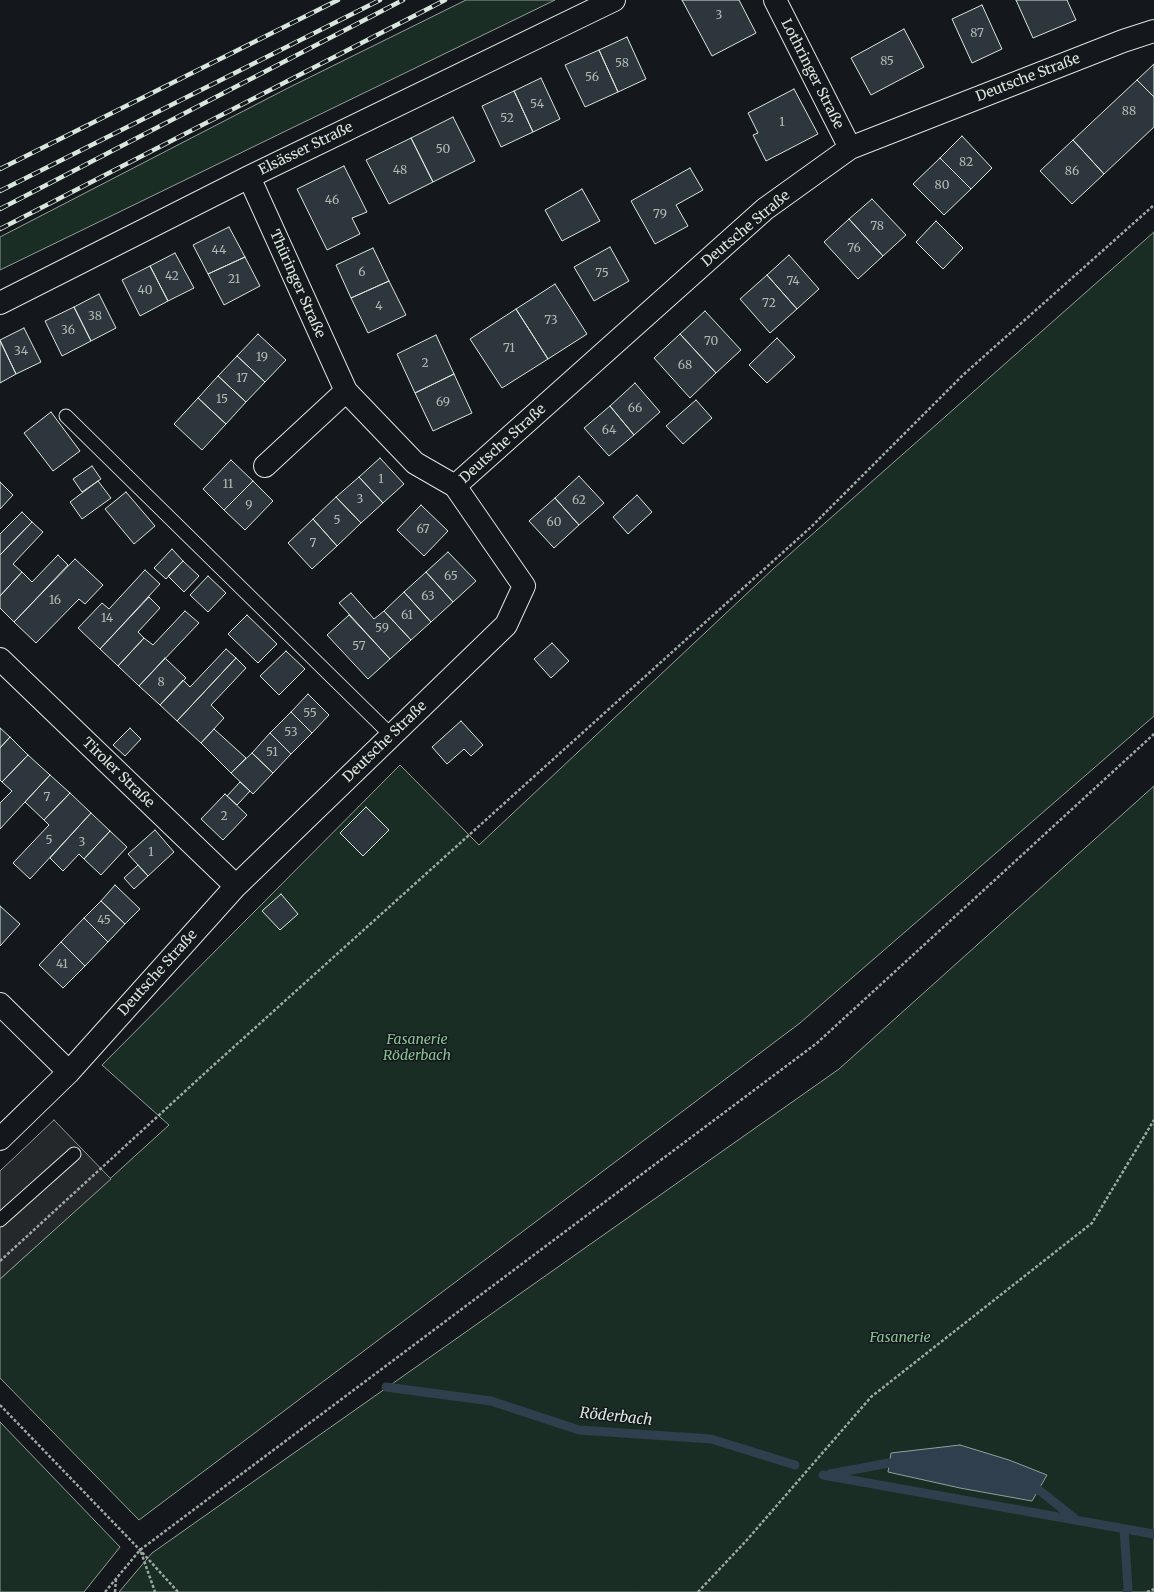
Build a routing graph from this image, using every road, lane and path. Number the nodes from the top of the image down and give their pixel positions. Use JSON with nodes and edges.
{"nodes":[{"id":1,"x":614,"y":0,"type":"edge"},
{"id":2,"x":775,"y":0,"type":"edge"},
{"id":3,"x":1154,"y":31,"type":"edge"},
{"id":4,"x":850,"y":148,"type":"junction"},
{"id":5,"x":249,"y":177,"type":"junction"},
{"id":6,"x":1154,"y":205,"type":"edge"},
{"id":7,"x":0,"y":303,"type":"edge"},
{"id":8,"x":346,"y":391,"type":"junction"},
{"id":9,"x":66,"y":416,"type":"dead end"},
{"id":10,"x":265,"y":466,"type":"dead end"},
{"id":11,"x":456,"y":486,"type":"junction"},
{"id":12,"x":0,"y":659,"type":"edge"},
{"id":13,"x":1154,"y":734,"type":"edge"},
{"id":14,"x":392,"y":736,"type":"junction"},
{"id":15,"x":236,"y":886,"type":"junction"},
{"id":16,"x":0,"y":1004,"type":"edge"},
{"id":17,"x":69,"y":1072,"type":"junction"},
{"id":18,"x":1154,"y":1120,"type":"edge"},
{"id":19,"x":0,"y":1139,"type":"edge"},
{"id":20,"x":74,"y":1154,"type":"dead end"},
{"id":21,"x":0,"y":1220,"type":"edge"},
{"id":22,"x":0,"y":1261,"type":"edge"},
{"id":23,"x":0,"y":1405,"type":"edge"},
{"id":24,"x":140,"y":1550,"type":"junction"},
{"id":25,"x":116,"y":1578,"type":"junction"},
{"id":26,"x":1154,"y":1589,"type":"edge"},
{"id":27,"x":105,"y":1592,"type":"edge"},
{"id":28,"x":115,"y":1592,"type":"edge"},
{"id":29,"x":155,"y":1592,"type":"edge"},
{"id":30,"x":178,"y":1592,"type":"edge"},
{"id":31,"x":698,"y":1592,"type":"edge"},
{"id":32,"x":1147,"y":1592,"type":"edge"}],
"edges":[{"from":1,"to":5,"type":"street","name":"Elsässer Straße"},
{"from":2,"to":4,"type":"street","name":"Lothringer Straße"},
{"from":3,"to":4,"type":"street","name":"Deutsche Straße"},
{"from":4,"to":11,"type":"street","name":"Deutsche Straße"},
{"from":5,"to":7,"type":"street","name":"Elsässer Straße"},
{"from":5,"to":8,"type":"street","name":"Thüringer Straße"},
{"from":6,"to":22,"type":"path"},
{"from":8,"to":10,"type":"street"},
{"from":8,"to":11,"type":"street","name":"Thüringer Straße"},
{"from":9,"to":14,"type":"lane"},
{"from":11,"to":14,"type":"street","name":"Deutsche Straße"},
{"from":12,"to":15,"type":"street","name":"Tiroler Straße"},
{"from":13,"to":24,"type":"path"},
{"from":14,"to":15,"type":"street","name":"Deutsche Straße"},
{"from":15,"to":17,"type":"street","name":"Deutsche Straße"},
{"from":16,"to":17,"type":"street"},
{"from":17,"to":19,"type":"street","name":"Deutsche Straße"},
{"from":18,"to":31,"type":"path"},
{"from":20,"to":21,"type":"lane"},
{"from":23,"to":24,"type":"path"},
{"from":24,"to":25,"type":"path"},
{"from":24,"to":29,"type":"path"},
{"from":24,"to":30,"type":"path"},
{"from":25,"to":27,"type":"path"},
{"from":25,"to":28,"type":"path"},
{"from":26,"to":32,"type":"path"}]}
